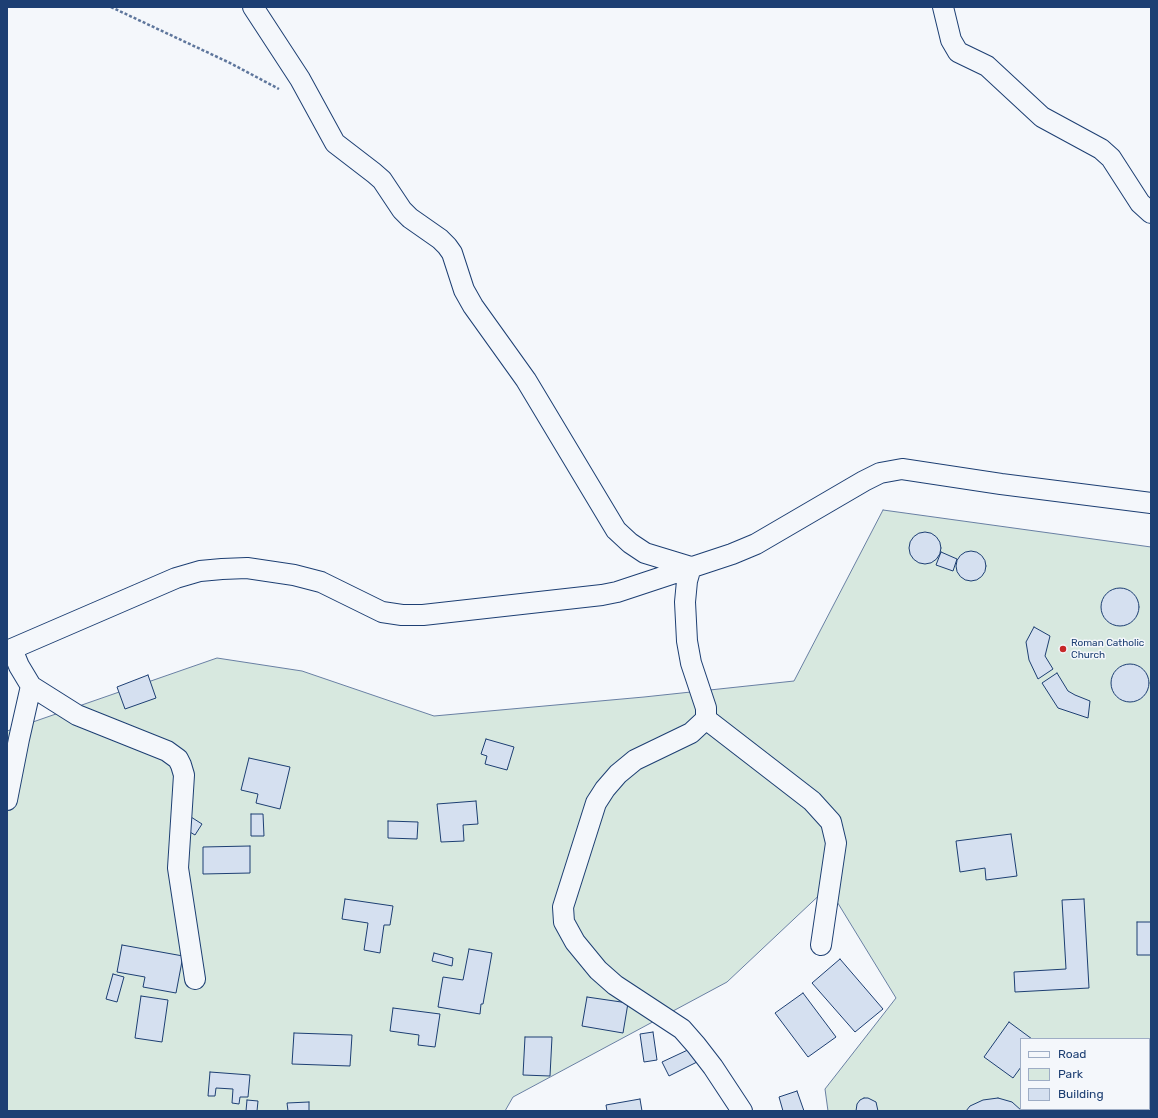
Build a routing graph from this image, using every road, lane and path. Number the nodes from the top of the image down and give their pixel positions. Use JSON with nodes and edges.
{"nodes":[{"id":1,"x":111,"y":7,"type":"edge"},
{"id":2,"x":253,"y":7,"type":"edge"},
{"id":3,"x":943,"y":7,"type":"edge"},
{"id":4,"x":282,"y":90,"type":"dead end"},
{"id":5,"x":1151,"y":213,"type":"edge"},
{"id":6,"x":1151,"y":503,"type":"edge"},
{"id":7,"x":691,"y":566,"type":"junction"},
{"id":8,"x":10,"y":650,"type":"edge"},
{"id":9,"x":31,"y":686,"type":"junction"},
{"id":10,"x":706,"y":719,"type":"junction"},
{"id":11,"x":7,"y":800,"type":"edge"},
{"id":12,"x":821,"y":945,"type":"dead end"},
{"id":13,"x":195,"y":979,"type":"dead end"},
{"id":14,"x":742,"y":1111,"type":"edge"}],
"edges":[{"from":1,"to":4,"type":"path"},
{"from":2,"to":7,"type":"street"},
{"from":3,"to":5,"type":"street"},
{"from":6,"to":7,"type":"street"},
{"from":7,"to":8,"type":"street"},
{"from":7,"to":10,"type":"street"},
{"from":8,"to":9,"type":"street"},
{"from":9,"to":11,"type":"street"},
{"from":9,"to":13,"type":"street"},
{"from":10,"to":12,"type":"street"},
{"from":10,"to":14,"type":"street"}]}
